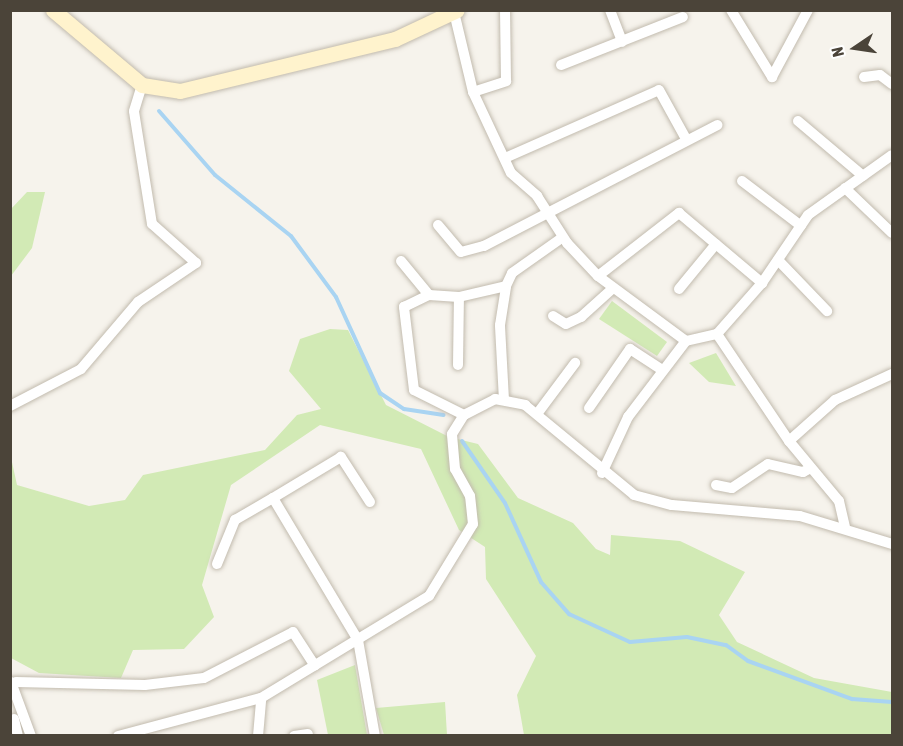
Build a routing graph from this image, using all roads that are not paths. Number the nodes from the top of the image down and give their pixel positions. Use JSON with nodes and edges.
{"nodes":[{"id":1,"x":53,"y":10,"type":"edge"},
{"id":2,"x":505,"y":10,"type":"edge"},
{"id":3,"x":610,"y":10,"type":"edge"},
{"id":4,"x":731,"y":10,"type":"edge"},
{"id":5,"x":808,"y":10,"type":"edge"},
{"id":6,"x":455,"y":11,"type":"edge"},
{"id":7,"x":683,"y":17,"type":"dead end"},
{"id":8,"x":622,"y":42,"type":"junction"},
{"id":9,"x":561,"y":65,"type":"dead end"},
{"id":10,"x":864,"y":77,"type":"dead end"},
{"id":11,"x":892,"y":84,"type":"edge"},
{"id":12,"x":142,"y":85,"type":"junction"},
{"id":13,"x":473,"y":92,"type":"junction"},
{"id":14,"x":798,"y":121,"type":"dead end"},
{"id":15,"x":717,"y":125,"type":"dead end"},
{"id":16,"x":686,"y":139,"type":"junction"},
{"id":17,"x":892,"y":155,"type":"edge"},
{"id":18,"x":505,"y":158,"type":"junction"},
{"id":19,"x":863,"y":176,"type":"junction"},
{"id":20,"x":742,"y":181,"type":"dead end"},
{"id":21,"x":845,"y":188,"type":"junction"},
{"id":22,"x":549,"y":214,"type":"junction"},
{"id":23,"x":438,"y":225,"type":"dead end"},
{"id":24,"x":801,"y":226,"type":"junction"},
{"id":25,"x":892,"y":233,"type":"edge"},
{"id":26,"x":563,"y":237,"type":"junction"},
{"id":27,"x":716,"y":244,"type":"junction"},
{"id":28,"x":778,"y":260,"type":"junction"},
{"id":29,"x":400,"y":261,"type":"dead end"},
{"id":30,"x":598,"y":276,"type":"junction"},
{"id":31,"x":762,"y":283,"type":"junction"},
{"id":32,"x":506,"y":286,"type":"junction"},
{"id":33,"x":612,"y":289,"type":"junction"},
{"id":34,"x":679,"y":289,"type":"dead end"},
{"id":35,"x":429,"y":295,"type":"junction"},
{"id":36,"x":459,"y":297,"type":"junction"},
{"id":37,"x":827,"y":311,"type":"dead end"},
{"id":38,"x":553,"y":316,"type":"dead end"},
{"id":39,"x":717,"y":334,"type":"junction"},
{"id":40,"x":686,"y":341,"type":"junction"},
{"id":41,"x":575,"y":363,"type":"dead end"},
{"id":42,"x":458,"y":365,"type":"dead end"},
{"id":43,"x":662,"y":370,"type":"junction"},
{"id":44,"x":892,"y":374,"type":"edge"},
{"id":45,"x":504,"y":400,"type":"junction"},
{"id":46,"x":10,"y":406,"type":"edge"},
{"id":47,"x":590,"y":408,"type":"dead end"},
{"id":48,"x":537,"y":414,"type":"junction"},
{"id":49,"x":464,"y":415,"type":"junction"},
{"id":50,"x":789,"y":441,"type":"junction"},
{"id":51,"x":811,"y":468,"type":"junction"},
{"id":52,"x":602,"y":473,"type":"junction"},
{"id":53,"x":716,"y":485,"type":"dead end"},
{"id":54,"x":273,"y":498,"type":"junction"},
{"id":55,"x":370,"y":502,"type":"dead end"},
{"id":56,"x":845,"y":526,"type":"junction"},
{"id":57,"x":891,"y":542,"type":"edge"},
{"id":58,"x":218,"y":564,"type":"dead end"},
{"id":59,"x":358,"y":640,"type":"junction"},
{"id":60,"x":315,"y":666,"type":"junction"},
{"id":61,"x":13,"y":682,"type":"edge"},
{"id":62,"x":261,"y":698,"type":"junction"},
{"id":63,"x":14,"y":719,"type":"dead end"},
{"id":64,"x":308,"y":734,"type":"dead end"},
{"id":65,"x":18,"y":735,"type":"edge"},
{"id":66,"x":31,"y":735,"type":"edge"},
{"id":67,"x":118,"y":735,"type":"edge"},
{"id":68,"x":258,"y":735,"type":"edge"},
{"id":69,"x":294,"y":735,"type":"edge"},
{"id":70,"x":375,"y":735,"type":"edge"}],
"edges":[{"from":1,"to":12,"type":"street"},
{"from":2,"to":13,"type":"street"},
{"from":3,"to":8,"type":"street"},
{"from":4,"to":5,"type":"street"},
{"from":6,"to":12,"type":"street"},
{"from":6,"to":13,"type":"street"},
{"from":7,"to":8,"type":"street"},
{"from":8,"to":9,"type":"street"},
{"from":10,"to":11,"type":"street"},
{"from":12,"to":46,"type":"street"},
{"from":13,"to":18,"type":"street"},
{"from":14,"to":19,"type":"street"},
{"from":15,"to":16,"type":"street"},
{"from":16,"to":18,"type":"street"},
{"from":16,"to":22,"type":"street"},
{"from":17,"to":19,"type":"street"},
{"from":18,"to":22,"type":"street"},
{"from":19,"to":21,"type":"street"},
{"from":20,"to":24,"type":"street"},
{"from":21,"to":24,"type":"street"},
{"from":21,"to":25,"type":"street"},
{"from":22,"to":23,"type":"street"},
{"from":22,"to":26,"type":"street"},
{"from":24,"to":28,"type":"street"},
{"from":26,"to":30,"type":"street"},
{"from":26,"to":32,"type":"street"},
{"from":27,"to":30,"type":"street"},
{"from":27,"to":31,"type":"street"},
{"from":27,"to":34,"type":"street"},
{"from":28,"to":31,"type":"street"},
{"from":28,"to":37,"type":"street"},
{"from":29,"to":35,"type":"street"},
{"from":30,"to":33,"type":"street"},
{"from":31,"to":39,"type":"street"},
{"from":32,"to":36,"type":"street"},
{"from":32,"to":45,"type":"street"},
{"from":33,"to":38,"type":"street"},
{"from":33,"to":40,"type":"street"},
{"from":35,"to":36,"type":"street"},
{"from":35,"to":49,"type":"street"},
{"from":36,"to":42,"type":"street"},
{"from":39,"to":40,"type":"street"},
{"from":39,"to":50,"type":"street"},
{"from":40,"to":43,"type":"street"},
{"from":41,"to":48,"type":"street"},
{"from":43,"to":47,"type":"street"},
{"from":43,"to":52,"type":"street"},
{"from":44,"to":50,"type":"street"},
{"from":45,"to":48,"type":"street"},
{"from":45,"to":49,"type":"street"},
{"from":48,"to":52,"type":"street"},
{"from":49,"to":59,"type":"street"},
{"from":50,"to":51,"type":"street"},
{"from":51,"to":53,"type":"street"},
{"from":51,"to":56,"type":"street"},
{"from":52,"to":56,"type":"street"},
{"from":54,"to":55,"type":"street"},
{"from":54,"to":58,"type":"street"},
{"from":54,"to":59,"type":"street"},
{"from":56,"to":57,"type":"street"},
{"from":59,"to":60,"type":"street"},
{"from":59,"to":70,"type":"street"},
{"from":60,"to":61,"type":"street"},
{"from":60,"to":62,"type":"street"},
{"from":61,"to":66,"type":"street"},
{"from":62,"to":67,"type":"street"},
{"from":62,"to":68,"type":"street"},
{"from":63,"to":65,"type":"street"},
{"from":64,"to":69,"type":"street"}]}
